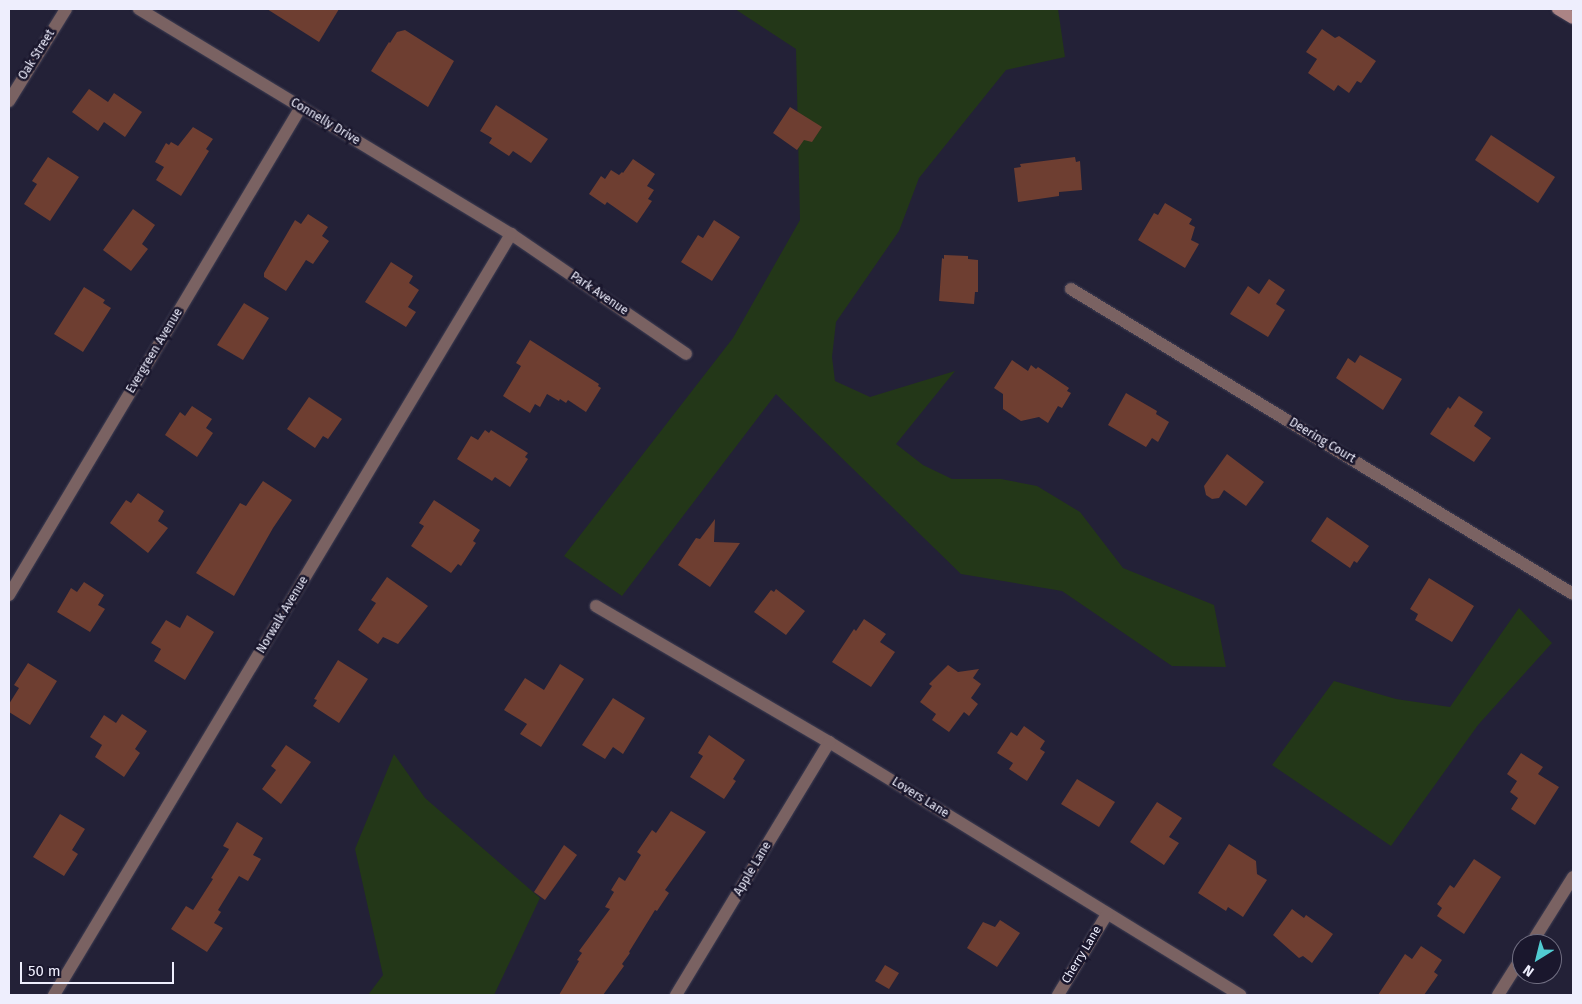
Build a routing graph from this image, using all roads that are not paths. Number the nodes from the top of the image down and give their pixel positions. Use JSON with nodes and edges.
{"nodes":[{"id":1,"x":66,"y":9,"type":"edge"},
{"id":2,"x":139,"y":9,"type":"edge"},
{"id":3,"x":1558,"y":9,"type":"edge"},
{"id":4,"x":1573,"y":18,"type":"edge"},
{"id":5,"x":9,"y":101,"type":"edge"},
{"id":6,"x":301,"y":107,"type":"junction"},
{"id":7,"x":512,"y":234,"type":"junction"},
{"id":8,"x":1071,"y":288,"type":"dead end"},
{"id":9,"x":686,"y":354,"type":"dead end"},
{"id":10,"x":1573,"y":594,"type":"edge"},
{"id":11,"x":9,"y":595,"type":"edge"},
{"id":12,"x":596,"y":606,"type":"dead end"},
{"id":13,"x":829,"y":742,"type":"junction"},
{"id":14,"x":1573,"y":878,"type":"edge"},
{"id":15,"x":1107,"y":914,"type":"junction"},
{"id":16,"x":1537,"y":934,"type":"edge"},
{"id":17,"x":1512,"y":973,"type":"edge"},
{"id":18,"x":54,"y":995,"type":"edge"},
{"id":19,"x":676,"y":995,"type":"edge"},
{"id":20,"x":1058,"y":995,"type":"edge"},
{"id":21,"x":1240,"y":995,"type":"edge"},
{"id":22,"x":1498,"y":995,"type":"edge"}],
"edges":[{"from":1,"to":5,"type":"street","name":"Oak Street"},
{"from":2,"to":6,"type":"street","name":"Connelly Drive"},
{"from":3,"to":4,"type":"main road"},
{"from":6,"to":7,"type":"street","name":"Connelly Drive"},
{"from":6,"to":11,"type":"street","name":"Evergreen Avenue"},
{"from":7,"to":9,"type":"street","name":"Park Avenue"},
{"from":7,"to":18,"type":"street","name":"Norwalk Avenue"},
{"from":8,"to":10,"type":"street","name":"Deering Court"},
{"from":12,"to":13,"type":"street","name":"Lovers Lane"},
{"from":13,"to":15,"type":"street","name":"Lovers Lane"},
{"from":13,"to":19,"type":"street","name":"Apple Lane"},
{"from":14,"to":16,"type":"street"},
{"from":15,"to":20,"type":"street","name":"Cherry Lane"},
{"from":15,"to":21,"type":"street","name":"Lovers Lane"},
{"from":17,"to":22,"type":"street"}]}
